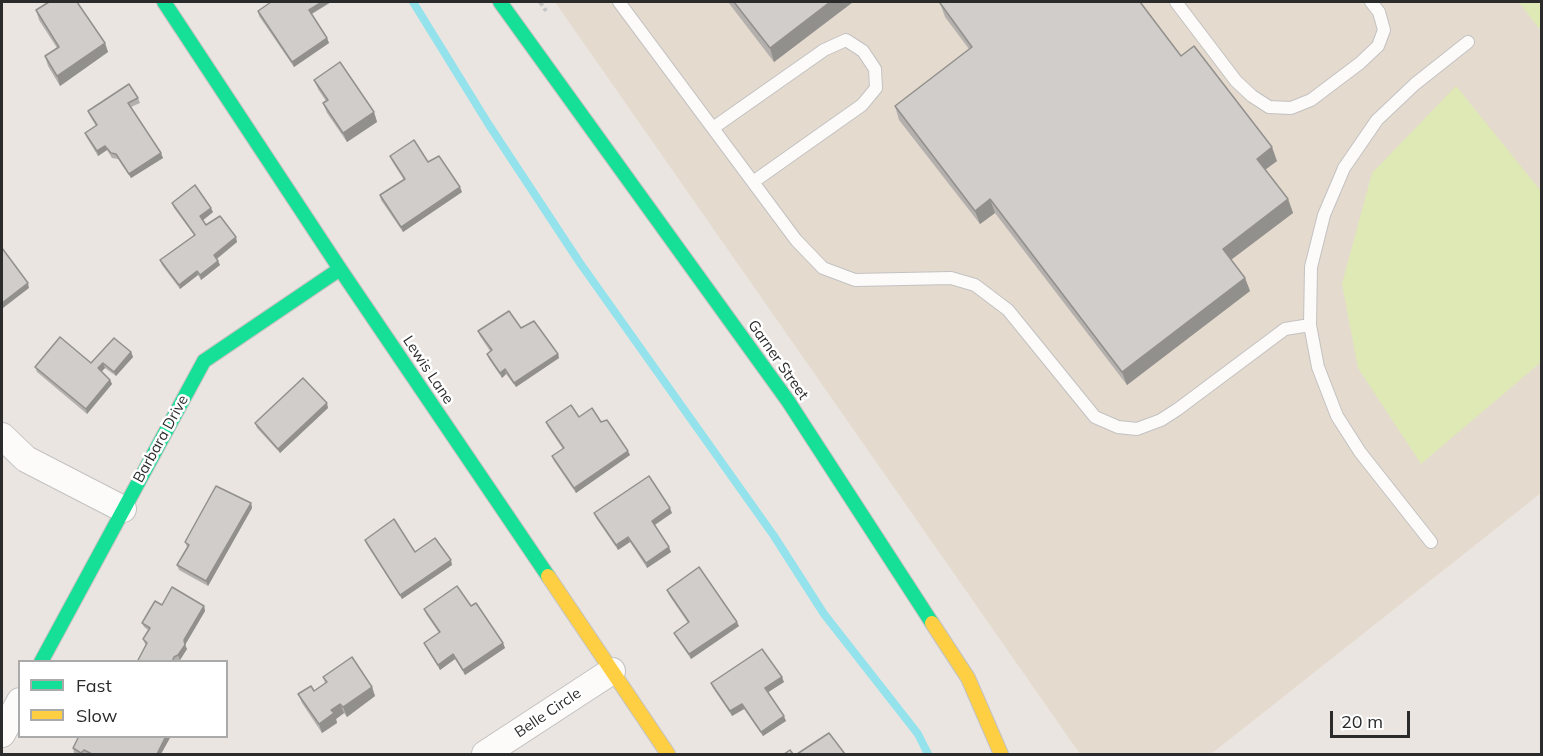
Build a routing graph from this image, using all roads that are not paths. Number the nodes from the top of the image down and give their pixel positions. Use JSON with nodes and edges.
{"nodes":[{"id":1,"x":164,"y":2,"type":"edge"},
{"id":2,"x":500,"y":2,"type":"edge"},
{"id":3,"x":619,"y":2,"type":"edge"},
{"id":4,"x":1176,"y":2,"type":"edge"},
{"id":5,"x":1371,"y":2,"type":"edge"},
{"id":6,"x":1468,"y":42,"type":"dead end"},
{"id":7,"x":713,"y":128,"type":"junction"},
{"id":8,"x":753,"y":182,"type":"junction"},
{"id":9,"x":340,"y":269,"type":"junction"},
{"id":10,"x":1310,"y":325,"type":"junction"},
{"id":11,"x":2,"y":436,"type":"edge"},
{"id":12,"x":123,"y":509,"type":"junction"},
{"id":13,"x":1431,"y":542,"type":"dead end"},
{"id":14,"x":41,"y":660,"type":"edge"},
{"id":15,"x":612,"y":671,"type":"junction"},
{"id":16,"x":18,"y":704,"type":"edge"},
{"id":17,"x":2,"y":734,"type":"edge"},
{"id":18,"x":485,"y":754,"type":"edge"},
{"id":19,"x":668,"y":754,"type":"edge"},
{"id":20,"x":1001,"y":754,"type":"edge"}],
"edges":[{"from":1,"to":9,"type":"street","name":"Lewis Lane"},
{"from":2,"to":20,"type":"street","name":"Garner Street"},
{"from":3,"to":7,"type":"lane"},
{"from":4,"to":5,"type":"lane"},
{"from":6,"to":10,"type":"lane"},
{"from":7,"to":8,"type":"lane"},
{"from":7,"to":8,"type":"lane"},
{"from":8,"to":10,"type":"lane"},
{"from":9,"to":12,"type":"street","name":"Barbara Drive"},
{"from":9,"to":15,"type":"street","name":"Lewis Lane"},
{"from":10,"to":13,"type":"lane"},
{"from":11,"to":12,"type":"street"},
{"from":12,"to":14,"type":"street","name":"Barbara Drive"},
{"from":15,"to":18,"type":"street","name":"Belle Circle"},
{"from":15,"to":19,"type":"street","name":"Lewis Lane"},
{"from":16,"to":17,"type":"street"}]}
